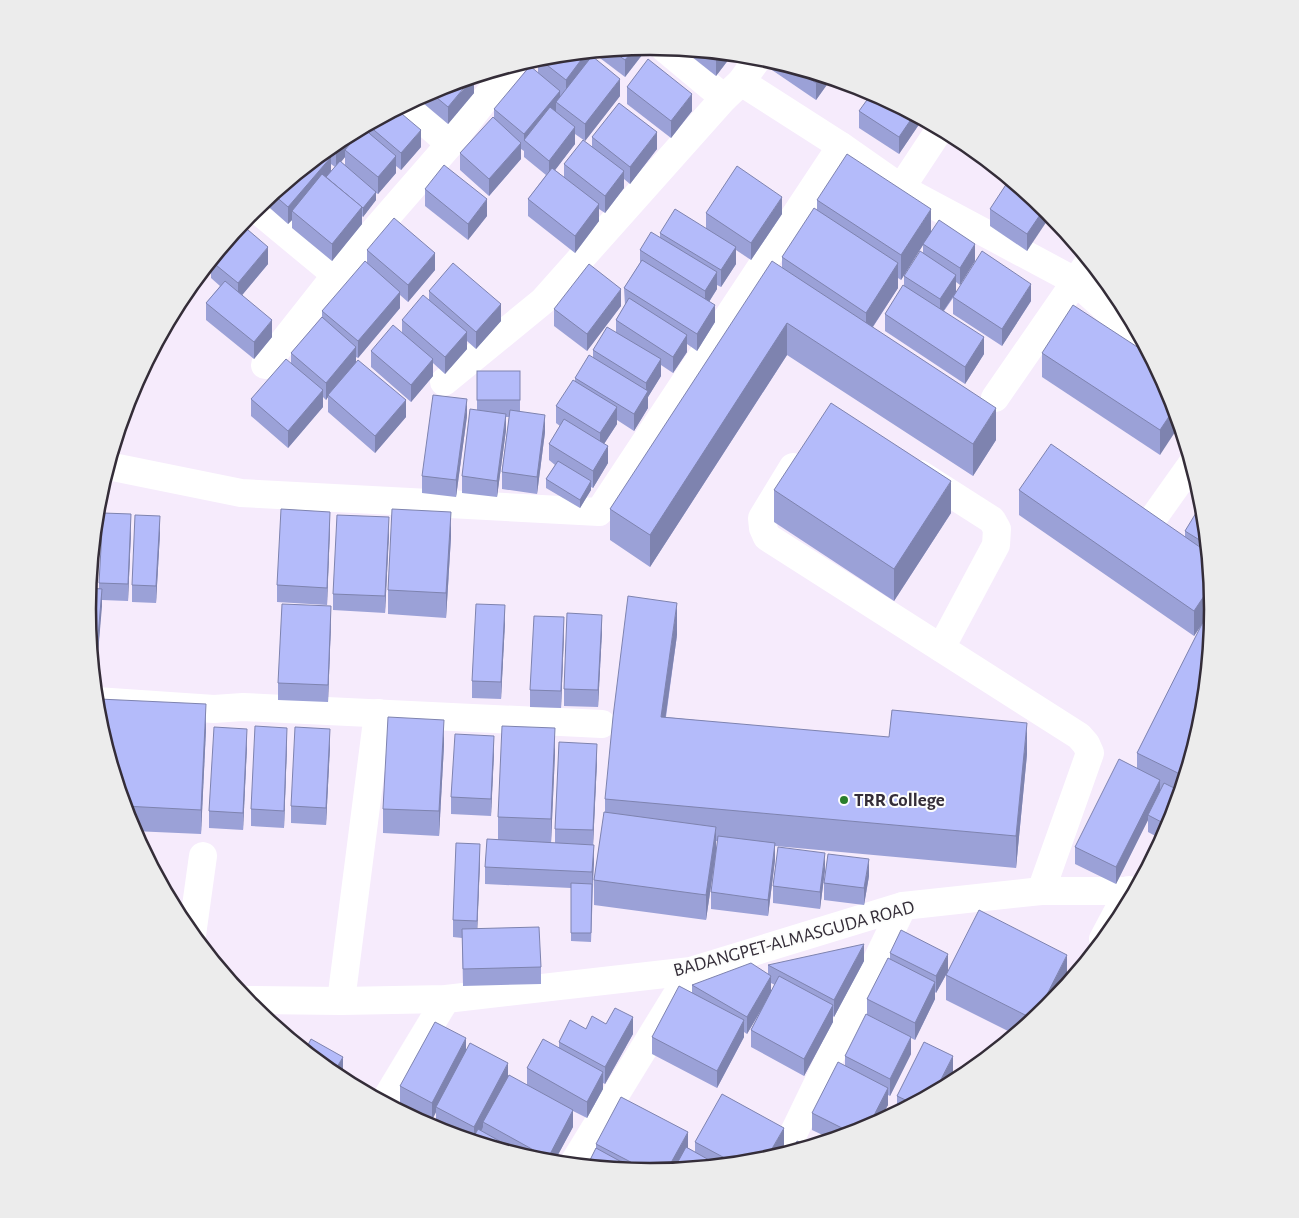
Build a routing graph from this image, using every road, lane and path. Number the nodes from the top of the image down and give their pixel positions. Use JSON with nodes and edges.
{"nodes":[{"id":1,"x":677,"y":56,"type":"edge"},
{"id":2,"x":753,"y":65,"type":"edge"},
{"id":3,"x":504,"y":74,"type":"edge"},
{"id":4,"x":733,"y":90,"type":"junction"},
{"id":5,"x":411,"y":109,"type":"edge"},
{"id":6,"x":937,"y":135,"type":"edge"},
{"id":7,"x":450,"y":144,"type":"junction"},
{"id":8,"x":842,"y":146,"type":"junction"},
{"id":9,"x":901,"y":188,"type":"junction"},
{"id":10,"x":262,"y":213,"type":"edge"},
{"id":11,"x":1082,"y":271,"type":"edge"},
{"id":12,"x":336,"y":275,"type":"junction"},
{"id":13,"x":1117,"y":312,"type":"edge"},
{"id":14,"x":265,"y":365,"type":"dead end"},
{"id":15,"x":444,"y":382,"type":"dead end"},
{"id":16,"x":995,"y":398,"type":"dead end"},
{"id":17,"x":808,"y":442,"type":"edge"},
{"id":18,"x":900,"y":462,"type":"edge"},
{"id":19,"x":114,"y":467,"type":"edge"},
{"id":20,"x":1186,"y":472,"type":"edge"},
{"id":21,"x":1152,"y":520,"type":"edge"},
{"id":22,"x":941,"y":648,"type":"junction"},
{"id":23,"x":104,"y":702,"type":"edge"},
{"id":24,"x":378,"y":713,"type":"junction"},
{"id":25,"x":602,"y":724,"type":"dead end"},
{"id":26,"x":203,"y":856,"type":"dead end"},
{"id":27,"x":1041,"y":891,"type":"junction"},
{"id":28,"x":1126,"y":891,"type":"edge"},
{"id":29,"x":903,"y":906,"type":"junction"},
{"id":30,"x":194,"y":923,"type":"edge"},
{"id":31,"x":692,"y":971,"type":"junction"},
{"id":32,"x":446,"y":999,"type":"junction"},
{"id":33,"x":257,"y":1000,"type":"edge"},
{"id":34,"x":341,"y":1001,"type":"junction"},
{"id":35,"x":387,"y":1097,"type":"edge"},
{"id":36,"x":788,"y":1145,"type":"edge"},
{"id":37,"x":577,"y":1158,"type":"edge"}],
"edges":[{"from":1,"to":4,"type":"street"},
{"from":2,"to":4,"type":"street"},
{"from":3,"to":7,"type":"street"},
{"from":4,"to":8,"type":"street"},
{"from":4,"to":15,"type":"street"},
{"from":5,"to":7,"type":"street"},
{"from":6,"to":9,"type":"street"},
{"from":7,"to":12,"type":"street"},
{"from":8,"to":9,"type":"street"},
{"from":8,"to":19,"type":"street"},
{"from":9,"to":11,"type":"street"},
{"from":10,"to":12,"type":"street"},
{"from":11,"to":13,"type":"street"},
{"from":11,"to":16,"type":"street"},
{"from":12,"to":14,"type":"street"},
{"from":17,"to":22,"type":"street"},
{"from":18,"to":22,"type":"street"},
{"from":20,"to":21,"type":"street"},
{"from":22,"to":27,"type":"street"},
{"from":23,"to":24,"type":"street"},
{"from":24,"to":25,"type":"street"},
{"from":24,"to":34,"type":"street"},
{"from":26,"to":30,"type":"street"},
{"from":27,"to":28,"type":"street","name":"BADANGPET-ALMASGUDA ROAD"},
{"from":27,"to":29,"type":"street","name":"BADANGPET-ALMASGUDA ROAD"},
{"from":29,"to":31,"type":"street","name":"BADANGPET-ALMASGUDA ROAD"},
{"from":29,"to":36,"type":"street"},
{"from":31,"to":32,"type":"street","name":"BADANGPET-ALMASGUDA ROAD"},
{"from":31,"to":37,"type":"street"},
{"from":32,"to":34,"type":"street","name":"BADANGPET-ALMASGUDA ROAD"},
{"from":32,"to":35,"type":"street"},
{"from":33,"to":34,"type":"street","name":"BADANGPET-ALMASGUDA ROAD"}]}
